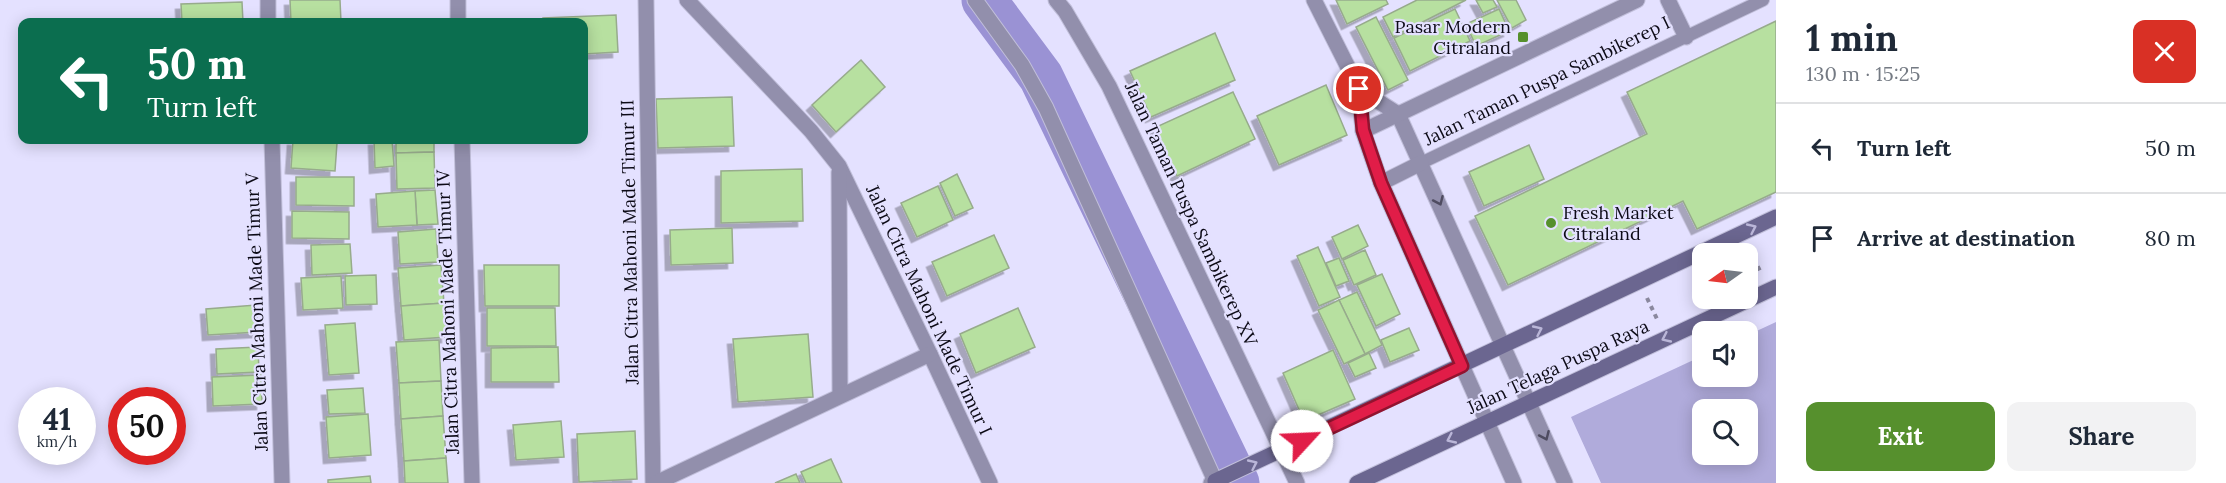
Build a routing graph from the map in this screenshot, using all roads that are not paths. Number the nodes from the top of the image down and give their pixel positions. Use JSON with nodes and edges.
{"nodes":[{"id":1,"x":268,"y":0,"type":"edge"},
{"id":2,"x":458,"y":0,"type":"edge"},
{"id":3,"x":646,"y":0,"type":"edge"},
{"id":4,"x":687,"y":0,"type":"edge"},
{"id":5,"x":975,"y":0,"type":"edge"},
{"id":6,"x":1056,"y":0,"type":"edge"},
{"id":7,"x":1314,"y":0,"type":"edge"},
{"id":8,"x":1637,"y":0,"type":"edge"},
{"id":9,"x":1668,"y":0,"type":"edge"},
{"id":10,"x":1763,"y":0,"type":"edge"},
{"id":11,"x":268,"y":18,"type":"edge"},
{"id":12,"x":458,"y":18,"type":"edge"},
{"id":13,"x":1686,"y":37,"type":"junction"},
{"id":14,"x":1359,"y":89,"type":"junction"},
{"id":15,"x":1398,"y":114,"type":"junction"},
{"id":16,"x":1363,"y":130,"type":"junction"},
{"id":17,"x":272,"y":144,"type":"edge"},
{"id":18,"x":462,"y":144,"type":"edge"},
{"id":19,"x":1421,"y":163,"type":"junction"},
{"id":20,"x":839,"y":166,"type":"junction"},
{"id":21,"x":1381,"y":183,"type":"junction"},
{"id":22,"x":1776,"y":217,"type":"edge"},
{"id":23,"x":1772,"y":289,"type":"edge"},
{"id":24,"x":1504,"y":345,"type":"junction"},
{"id":25,"x":930,"y":354,"type":"junction"},
{"id":26,"x":1462,"y":366,"type":"junction"},
{"id":27,"x":840,"y":395,"type":"junction"},
{"id":28,"x":1530,"y":402,"type":"junction"},
{"id":29,"x":1486,"y":423,"type":"junction"},
{"id":30,"x":1279,"y":452,"type":"junction"},
{"id":31,"x":987,"y":477,"type":"edge"},
{"id":32,"x":1214,"y":482,"type":"edge"},
{"id":33,"x":282,"y":483,"type":"edge"},
{"id":34,"x":472,"y":483,"type":"edge"},
{"id":35,"x":654,"y":483,"type":"edge"},
{"id":36,"x":1297,"y":483,"type":"edge"},
{"id":37,"x":1357,"y":483,"type":"edge"},
{"id":38,"x":1514,"y":483,"type":"edge"},
{"id":39,"x":1565,"y":483,"type":"edge"}],
"edges":[{"from":1,"to":11,"type":"street"},
{"from":2,"to":12,"type":"street"},
{"from":3,"to":35,"type":"street","name":"Jalan Citra Mahoni Made Timur III"},
{"from":4,"to":20,"type":"street","name":"Jalan Citra Mahoni Made Timur I"},
{"from":5,"to":32,"type":"street"},
{"from":6,"to":30,"type":"street","name":"Jalan Taman Puspa Sambikerep XV"},
{"from":7,"to":14,"type":"street"},
{"from":8,"to":15,"type":"street","name":"Jalan Taman Puspa Sambikerep I"},
{"from":9,"to":13,"type":"street"},
{"from":10,"to":13,"type":"lane","name":"Jalan Taman Puspa Sambikerep I"},
{"from":13,"to":19,"type":"lane","name":"Jalan Taman Puspa Sambikerep I"},
{"from":14,"to":15,"type":"street"},
{"from":14,"to":16,"type":"street"},
{"from":15,"to":16,"type":"street","name":"Jalan Taman Puspa Sambikerep I"},
{"from":15,"to":19,"type":"street"},
{"from":16,"to":21,"type":"street"},
{"from":17,"to":33,"type":"street","name":"Jalan Citra Mahoni Made Timur V"},
{"from":18,"to":34,"type":"street","name":"Jalan Citra Mahoni Made Timur IV"},
{"from":19,"to":21,"type":"street","name":"Jalan Taman Puspa Sambikerep I"},
{"from":19,"to":24,"type":"street","one_way":true},
{"from":20,"to":25,"type":"street","name":"Jalan Citra Mahoni Made Timur I"},
{"from":20,"to":27,"type":"street","name":"Jalan Citra Mahoni Made Timur I"},
{"from":21,"to":26,"type":"street"},
{"from":24,"to":22,"type":"main road","one_way":true},
{"from":23,"to":28,"type":"main road","name":"Jalan Telaga Puspa Raya","one_way":true},
{"from":24,"to":26,"type":"main road"},
{"from":24,"to":28,"type":"street"},
{"from":25,"to":27,"type":"street"},
{"from":25,"to":31,"type":"street","name":"Jalan Citra Mahoni Made Timur I"},
{"from":26,"to":29,"type":"street"},
{"from":26,"to":30,"type":"main road"},
{"from":27,"to":35,"type":"street"},
{"from":28,"to":29,"type":"main road","name":"Jalan Telaga Puspa Raya"},
{"from":28,"to":39,"type":"street","one_way":true},
{"from":29,"to":37,"type":"main road","name":"Jalan Telaga Puspa Raya","one_way":true},
{"from":29,"to":38,"type":"street"},
{"from":32,"to":30,"type":"main road","one_way":true},
{"from":30,"to":36,"type":"street","name":"Jalan Taman Puspa Sambikerep XV"}]}
